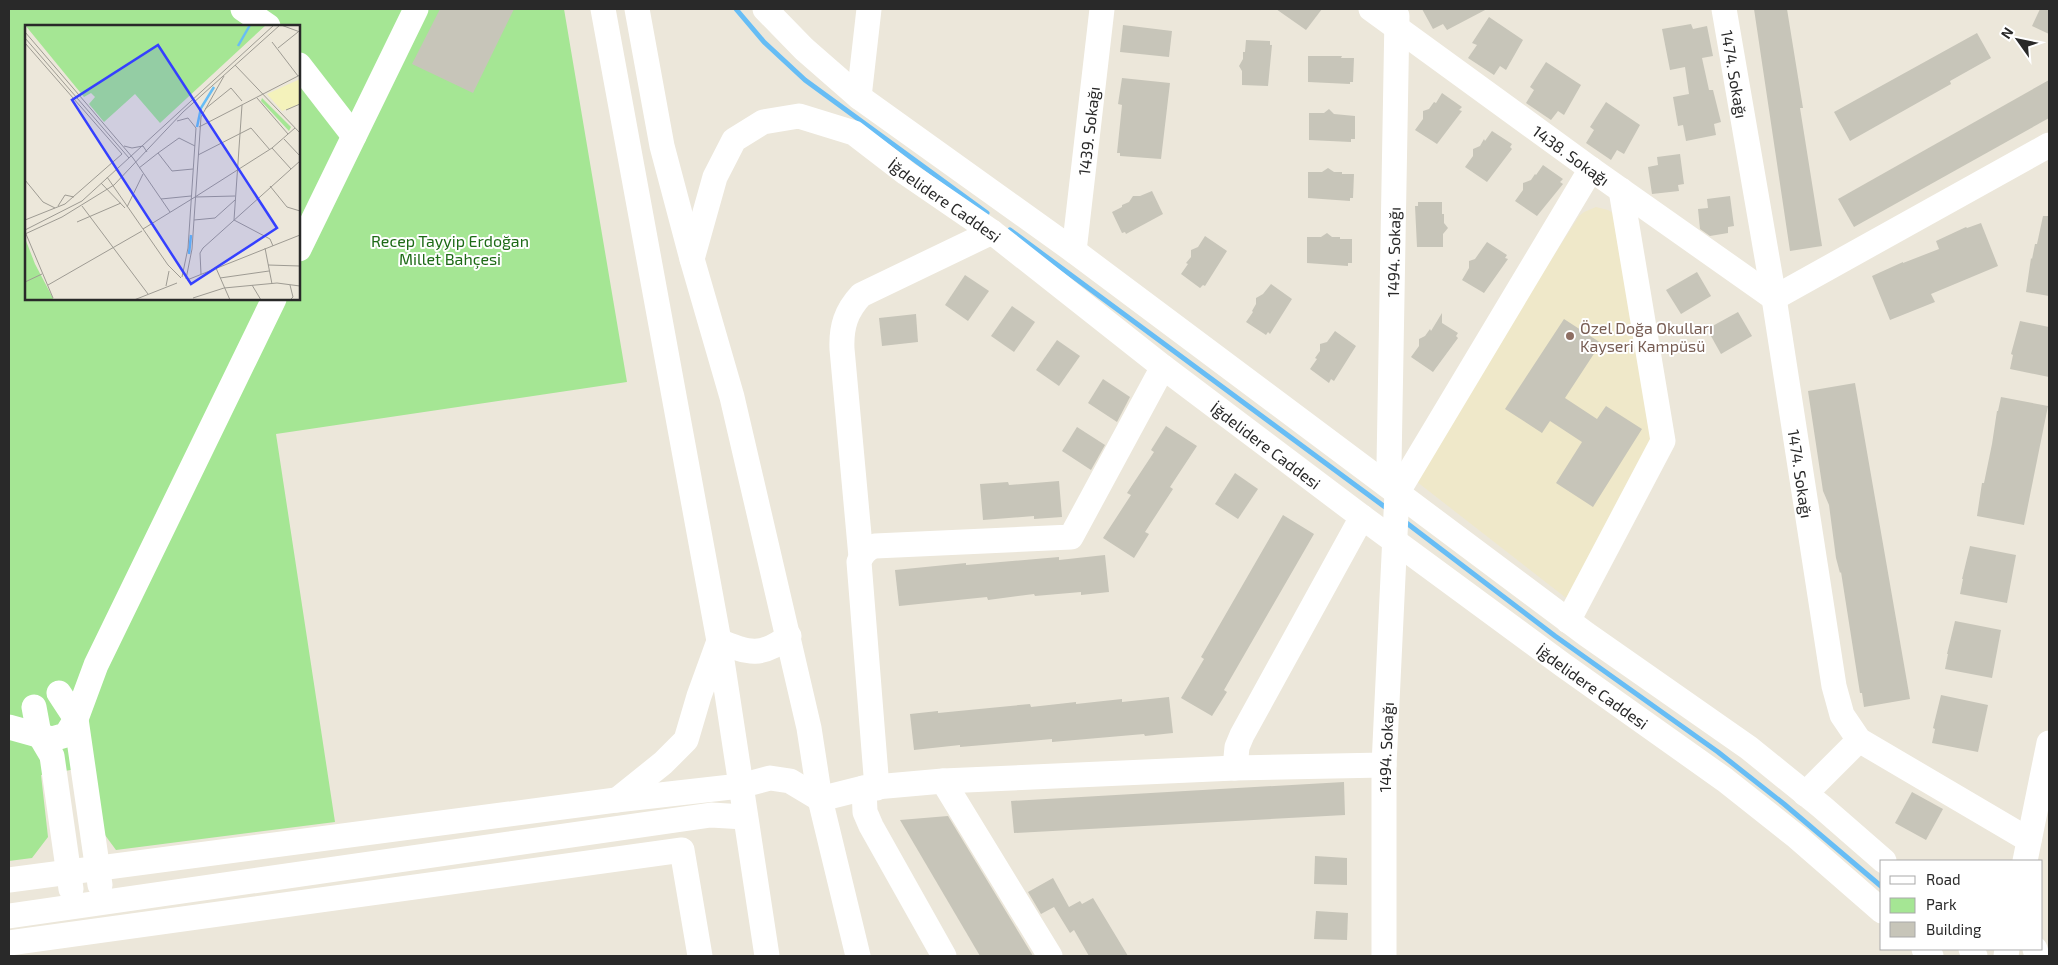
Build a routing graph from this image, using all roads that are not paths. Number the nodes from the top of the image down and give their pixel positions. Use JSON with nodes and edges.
{"nodes":[{"id":1,"x":243,"y":9,"type":"edge"},
{"id":2,"x":416,"y":9,"type":"edge"},
{"id":3,"x":603,"y":9,"type":"edge"},
{"id":4,"x":637,"y":9,"type":"edge"},
{"id":5,"x":765,"y":9,"type":"edge"},
{"id":6,"x":869,"y":9,"type":"edge"},
{"id":7,"x":1102,"y":9,"type":"edge"},
{"id":8,"x":1371,"y":9,"type":"edge"},
{"id":9,"x":1724,"y":9,"type":"edge"},
{"id":10,"x":1397,"y":19,"type":"edge"},
{"id":11,"x":267,"y":25,"type":"edge"},
{"id":12,"x":300,"y":66,"type":"edge"},
{"id":13,"x":859,"y":97,"type":"junction"},
{"id":14,"x":354,"y":136,"type":"junction"},
{"id":15,"x":2049,"y":144,"type":"edge"},
{"id":16,"x":1591,"y":169,"type":"junction"},
{"id":17,"x":1621,"y":190,"type":"junction"},
{"id":18,"x":992,"y":232,"type":"junction"},
{"id":19,"x":300,"y":246,"type":"edge"},
{"id":20,"x":1074,"y":251,"type":"junction"},
{"id":21,"x":692,"y":259,"type":"junction"},
{"id":22,"x":1774,"y":298,"type":"junction"},
{"id":23,"x":274,"y":300,"type":"edge"},
{"id":24,"x":1163,"y":367,"type":"junction"},
{"id":25,"x":1395,"y":513,"type":"junction"},
{"id":26,"x":1362,"y":517,"type":"junction"},
{"id":27,"x":861,"y":557,"type":"junction"},
{"id":28,"x":1568,"y":621,"type":"junction"},
{"id":29,"x":789,"y":636,"type":"junction"},
{"id":30,"x":719,"y":641,"type":"junction"},
{"id":31,"x":96,"y":666,"type":"junction"},
{"id":32,"x":59,"y":693,"type":"junction"},
{"id":33,"x":34,"y":706,"type":"junction"},
{"id":34,"x":9,"y":714,"type":"edge"},
{"id":35,"x":76,"y":719,"type":"junction"},
{"id":36,"x":9,"y":727,"type":"edge"},
{"id":37,"x":39,"y":734,"type":"junction"},
{"id":38,"x":1859,"y":740,"type":"junction"},
{"id":39,"x":2049,"y":743,"type":"edge"},
{"id":40,"x":1384,"y":765,"type":"junction"},
{"id":41,"x":1235,"y":768,"type":"junction"},
{"id":42,"x":943,"y":781,"type":"junction"},
{"id":43,"x":740,"y":786,"type":"junction"},
{"id":44,"x":871,"y":788,"type":"junction"},
{"id":45,"x":1805,"y":794,"type":"junction"},
{"id":46,"x":820,"y":799,"type":"junction"},
{"id":47,"x":616,"y":800,"type":"junction"},
{"id":48,"x":745,"y":816,"type":"junction"},
{"id":49,"x":2027,"y":851,"type":"edge"},
{"id":50,"x":1883,"y":860,"type":"edge"},
{"id":51,"x":97,"y":868,"type":"junction"},
{"id":52,"x":69,"y":872,"type":"junction"},
{"id":53,"x":9,"y":880,"type":"edge"},
{"id":54,"x":102,"y":903,"type":"junction"},
{"id":55,"x":74,"y":907,"type":"junction"},
{"id":56,"x":1880,"y":909,"type":"edge"},
{"id":57,"x":9,"y":916,"type":"edge"},
{"id":58,"x":9,"y":943,"type":"edge"},
{"id":59,"x":700,"y":956,"type":"edge"},
{"id":60,"x":767,"y":956,"type":"edge"},
{"id":61,"x":858,"y":956,"type":"edge"},
{"id":62,"x":944,"y":956,"type":"edge"},
{"id":63,"x":1050,"y":956,"type":"edge"},
{"id":64,"x":1384,"y":956,"type":"edge"}],
"edges":[{"from":1,"to":11,"type":"street"},
{"from":2,"to":14,"type":"street"},
{"from":3,"to":30,"type":"street"},
{"from":4,"to":21,"type":"street"},
{"from":5,"to":13,"type":"street","name":"İğdelidere Caddesi"},
{"from":6,"to":13,"type":"street"},
{"from":7,"to":20,"type":"street","name":"1439. Sokağı"},
{"from":8,"to":10,"type":"street","name":"1438. Sokağı"},
{"from":9,"to":22,"type":"street","name":"1474. Sokağı"},
{"from":10,"to":16,"type":"street","name":"1438. Sokağı"},
{"from":10,"to":25,"type":"street","name":"1494. Sokağı"},
{"from":12,"to":14,"type":"street"},
{"from":13,"to":20,"type":"street","name":"İğdelidere Caddesi"},
{"from":14,"to":19,"type":"street"},
{"from":15,"to":22,"type":"street"},
{"from":16,"to":17,"type":"street","name":"1438. Sokağı"},
{"from":16,"to":25,"type":"street"},
{"from":17,"to":22,"type":"street","name":"1438. Sokağı"},
{"from":17,"to":28,"type":"street"},
{"from":18,"to":21,"type":"street","name":"İğdelidere Caddesi"},
{"from":18,"to":24,"type":"street","name":"İğdelidere Caddesi"},
{"from":18,"to":27,"type":"street"},
{"from":20,"to":25,"type":"street","name":"İğdelidere Caddesi"},
{"from":21,"to":29,"type":"street"},
{"from":22,"to":38,"type":"street","name":"1474. Sokağı"},
{"from":23,"to":31,"type":"street"},
{"from":24,"to":26,"type":"street","name":"İğdelidere Caddesi"},
{"from":24,"to":27,"type":"street"},
{"from":25,"to":26,"type":"street","name":"İğdelidere Caddesi"},
{"from":25,"to":28,"type":"street","name":"İğdelidere Caddesi"},
{"from":25,"to":40,"type":"street","name":"1494. Sokağı"},
{"from":25,"to":56,"type":"street","name":"İğdelidere Caddesi"},
{"from":26,"to":41,"type":"street"},
{"from":27,"to":44,"type":"street"},
{"from":28,"to":45,"type":"street","name":"İğdelidere Caddesi"},
{"from":29,"to":30,"type":"street"},
{"from":29,"to":46,"type":"street"},
{"from":30,"to":43,"type":"street"},
{"from":30,"to":47,"type":"street"},
{"from":31,"to":32,"type":"street"},
{"from":31,"to":35,"type":"street"},
{"from":32,"to":33,"type":"street"},
{"from":32,"to":35,"type":"street"},
{"from":33,"to":34,"type":"street"},
{"from":33,"to":37,"type":"street"},
{"from":35,"to":37,"type":"street"},
{"from":35,"to":51,"type":"street"},
{"from":36,"to":37,"type":"street"},
{"from":37,"to":52,"type":"street"},
{"from":38,"to":45,"type":"street"},
{"from":38,"to":49,"type":"street","name":"1474. Sokağı"},
{"from":39,"to":49,"type":"street"},
{"from":40,"to":41,"type":"street"},
{"from":40,"to":64,"type":"street","name":"1494. Sokağı"},
{"from":41,"to":42,"type":"street"},
{"from":42,"to":44,"type":"street"},
{"from":42,"to":63,"type":"street"},
{"from":43,"to":46,"type":"street"},
{"from":43,"to":47,"type":"street"},
{"from":43,"to":48,"type":"street"},
{"from":44,"to":46,"type":"street"},
{"from":44,"to":62,"type":"street"},
{"from":45,"to":50,"type":"street","name":"İğdelidere Caddesi"},
{"from":46,"to":61,"type":"street"},
{"from":47,"to":51,"type":"street"},
{"from":48,"to":54,"type":"street"},
{"from":48,"to":60,"type":"street"},
{"from":51,"to":52,"type":"street"},
{"from":51,"to":54,"type":"street"},
{"from":52,"to":53,"type":"street"},
{"from":52,"to":55,"type":"street"},
{"from":54,"to":55,"type":"street"},
{"from":55,"to":57,"type":"street"},
{"from":58,"to":59,"type":"street"}]}
